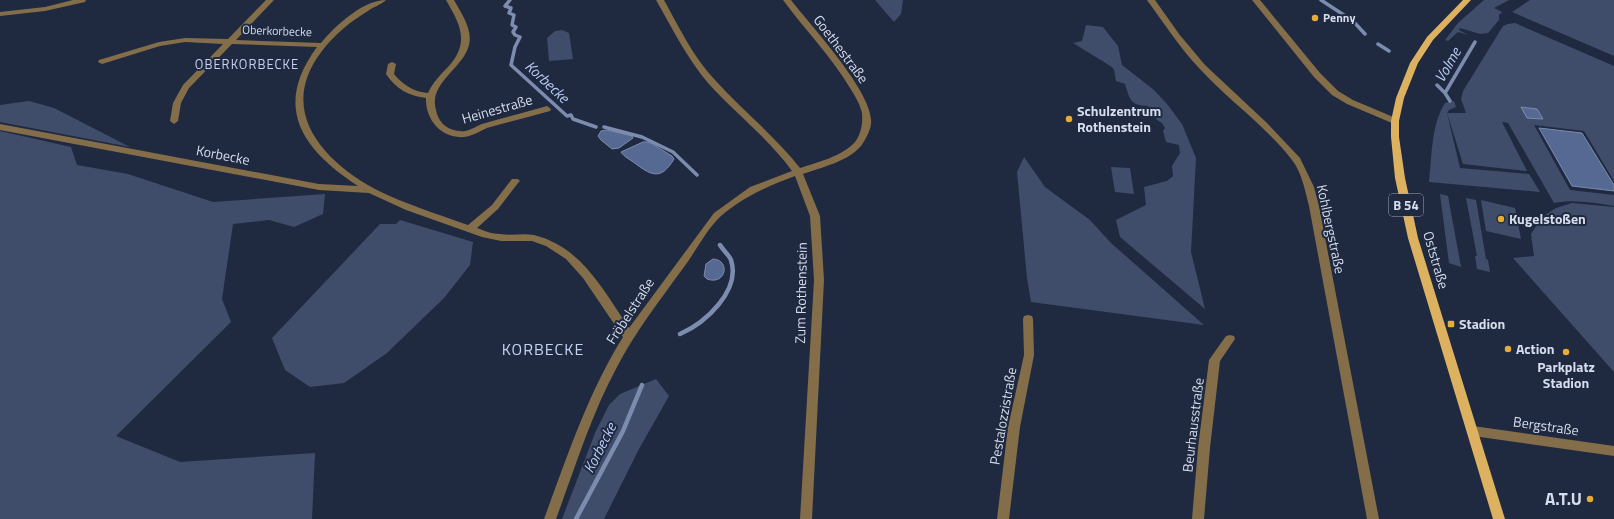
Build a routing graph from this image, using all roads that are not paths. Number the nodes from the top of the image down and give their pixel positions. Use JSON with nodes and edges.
{"nodes":[{"id":1,"x":82,"y":0,"type":"edge"},
{"id":2,"x":270,"y":0,"type":"edge"},
{"id":3,"x":382,"y":0,"type":"edge"},
{"id":4,"x":450,"y":0,"type":"edge"},
{"id":5,"x":660,"y":0,"type":"edge"},
{"id":6,"x":787,"y":0,"type":"edge"},
{"id":7,"x":1151,"y":0,"type":"edge"},
{"id":8,"x":1256,"y":0,"type":"edge"},
{"id":9,"x":1467,"y":0,"type":"edge"},
{"id":10,"x":0,"y":14,"type":"edge"},
{"id":11,"x":231,"y":41,"type":"junction"},
{"id":12,"x":322,"y":45,"type":"junction"},
{"id":13,"x":102,"y":62,"type":"dead end"},
{"id":14,"x":392,"y":64,"type":"dead end"},
{"id":15,"x":431,"y":96,"type":"junction"},
{"id":16,"x":547,"y":108,"type":"dead end"},
{"id":17,"x":1395,"y":120,"type":"junction"},
{"id":18,"x":174,"y":121,"type":"dead end"},
{"id":19,"x":0,"y":127,"type":"edge"},
{"id":20,"x":798,"y":172,"type":"junction"},
{"id":21,"x":515,"y":181,"type":"dead end"},
{"id":22,"x":370,"y":190,"type":"junction"},
{"id":23,"x":469,"y":230,"type":"junction"},
{"id":24,"x":1028,"y":319,"type":"dead end"},
{"id":25,"x":629,"y":337,"type":"junction"},
{"id":26,"x":1230,"y":339,"type":"dead end"},
{"id":27,"x":1473,"y":431,"type":"junction"},
{"id":28,"x":1614,"y":451,"type":"edge"},
{"id":29,"x":550,"y":519,"type":"edge"},
{"id":30,"x":806,"y":519,"type":"edge"},
{"id":31,"x":1003,"y":519,"type":"edge"},
{"id":32,"x":1198,"y":519,"type":"edge"},
{"id":33,"x":1373,"y":519,"type":"edge"},
{"id":34,"x":1499,"y":519,"type":"edge"}],
"edges":[{"from":1,"to":10,"type":"street"},
{"from":2,"to":11,"type":"street","name":"Oberkorbecke"},
{"from":3,"to":12,"type":"street"},
{"from":4,"to":15,"type":"street"},
{"from":5,"to":20,"type":"street","name":"Zum Rothenstein"},
{"from":6,"to":20,"type":"street","name":"Goethestraße"},
{"from":7,"to":33,"type":"street","name":"Kohlbergstraße"},
{"from":8,"to":17,"type":"street"},
{"from":9,"to":17,"type":"main road","name":"Oststraße","number":"B 54"},
{"from":11,"to":12,"type":"street","name":"Oberkorbecke"},
{"from":11,"to":13,"type":"street","name":"Oberkorbecke"},
{"from":11,"to":18,"type":"street","name":"Oberkorbecke"},
{"from":12,"to":22,"type":"street"},
{"from":14,"to":15,"type":"street"},
{"from":15,"to":16,"type":"street","name":"Heinestraße"},
{"from":17,"to":27,"type":"main road","name":"Oststraße","number":"B 54"},
{"from":19,"to":22,"type":"street","name":"Korbecke"},
{"from":20,"to":25,"type":"street","name":"Fröbelstraße"},
{"from":20,"to":30,"type":"street","name":"Zum Rothenstein"},
{"from":21,"to":23,"type":"street"},
{"from":22,"to":23,"type":"street","name":"Korbecke"},
{"from":23,"to":25,"type":"street","name":"Korbecke"},
{"from":24,"to":31,"type":"street","name":"Pestalozzistraße"},
{"from":25,"to":29,"type":"street","name":"Fröbelstraße"},
{"from":26,"to":32,"type":"street","name":"Beurhausstraße"},
{"from":27,"to":28,"type":"street","name":"Bergstraße"},
{"from":27,"to":34,"type":"main road","name":"Oststraße","number":"B 54"}]}
